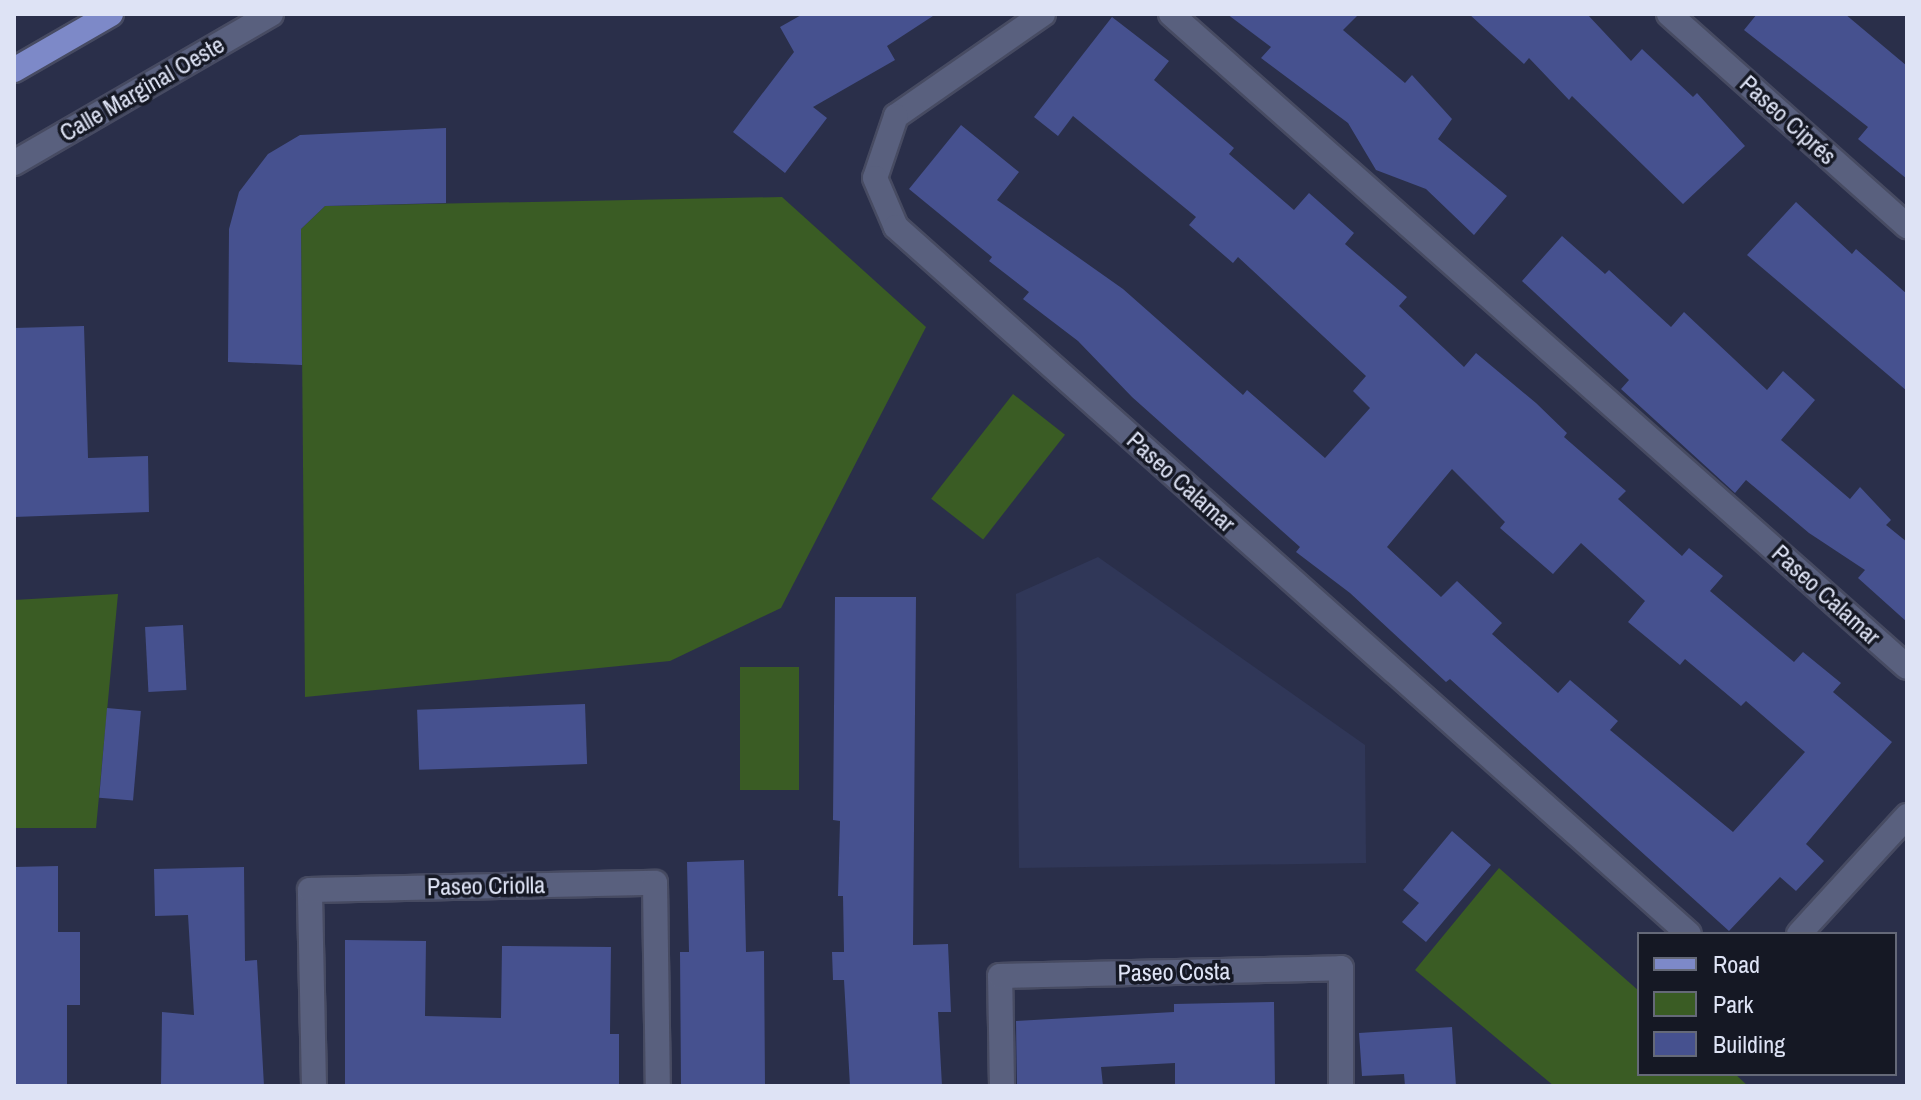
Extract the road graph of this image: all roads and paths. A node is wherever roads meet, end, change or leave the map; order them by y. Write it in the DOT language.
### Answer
graph roads {
  1 [pos="111,14"];
  2 [pos="271,14"];
  3 [pos="1043,14"];
  4 [pos="1171,14"];
  5 [pos="1669,14"];
  6 [pos="14,70"];
  7 [pos="14,163"];
  8 [pos="1907,226"];
  9 [pos="1907,667"];
  10 [pos="1907,816"];
  11 [pos="1687,932"];
  12 [pos="1801,932"];
  13 [pos="314,1086"];
  14 [pos="658,1086"];
  15 [pos="1002,1086"];
  16 [pos="1341,1086"];
  1 -- 6 [label="main road"];
  2 -- 7 [label="street, Calle Marginal Oeste"];
  3 -- 11 [label="street, Paseo Calamar"];
  4 -- 9 [label="street, Paseo Calamar"];
  5 -- 8 [label="street, Paseo Ciprés"];
  10 -- 12 [label="street"];
  13 -- 14 [label="street, Paseo Criolla"];
  15 -- 16 [label="street, Paseo Costa"];
}
